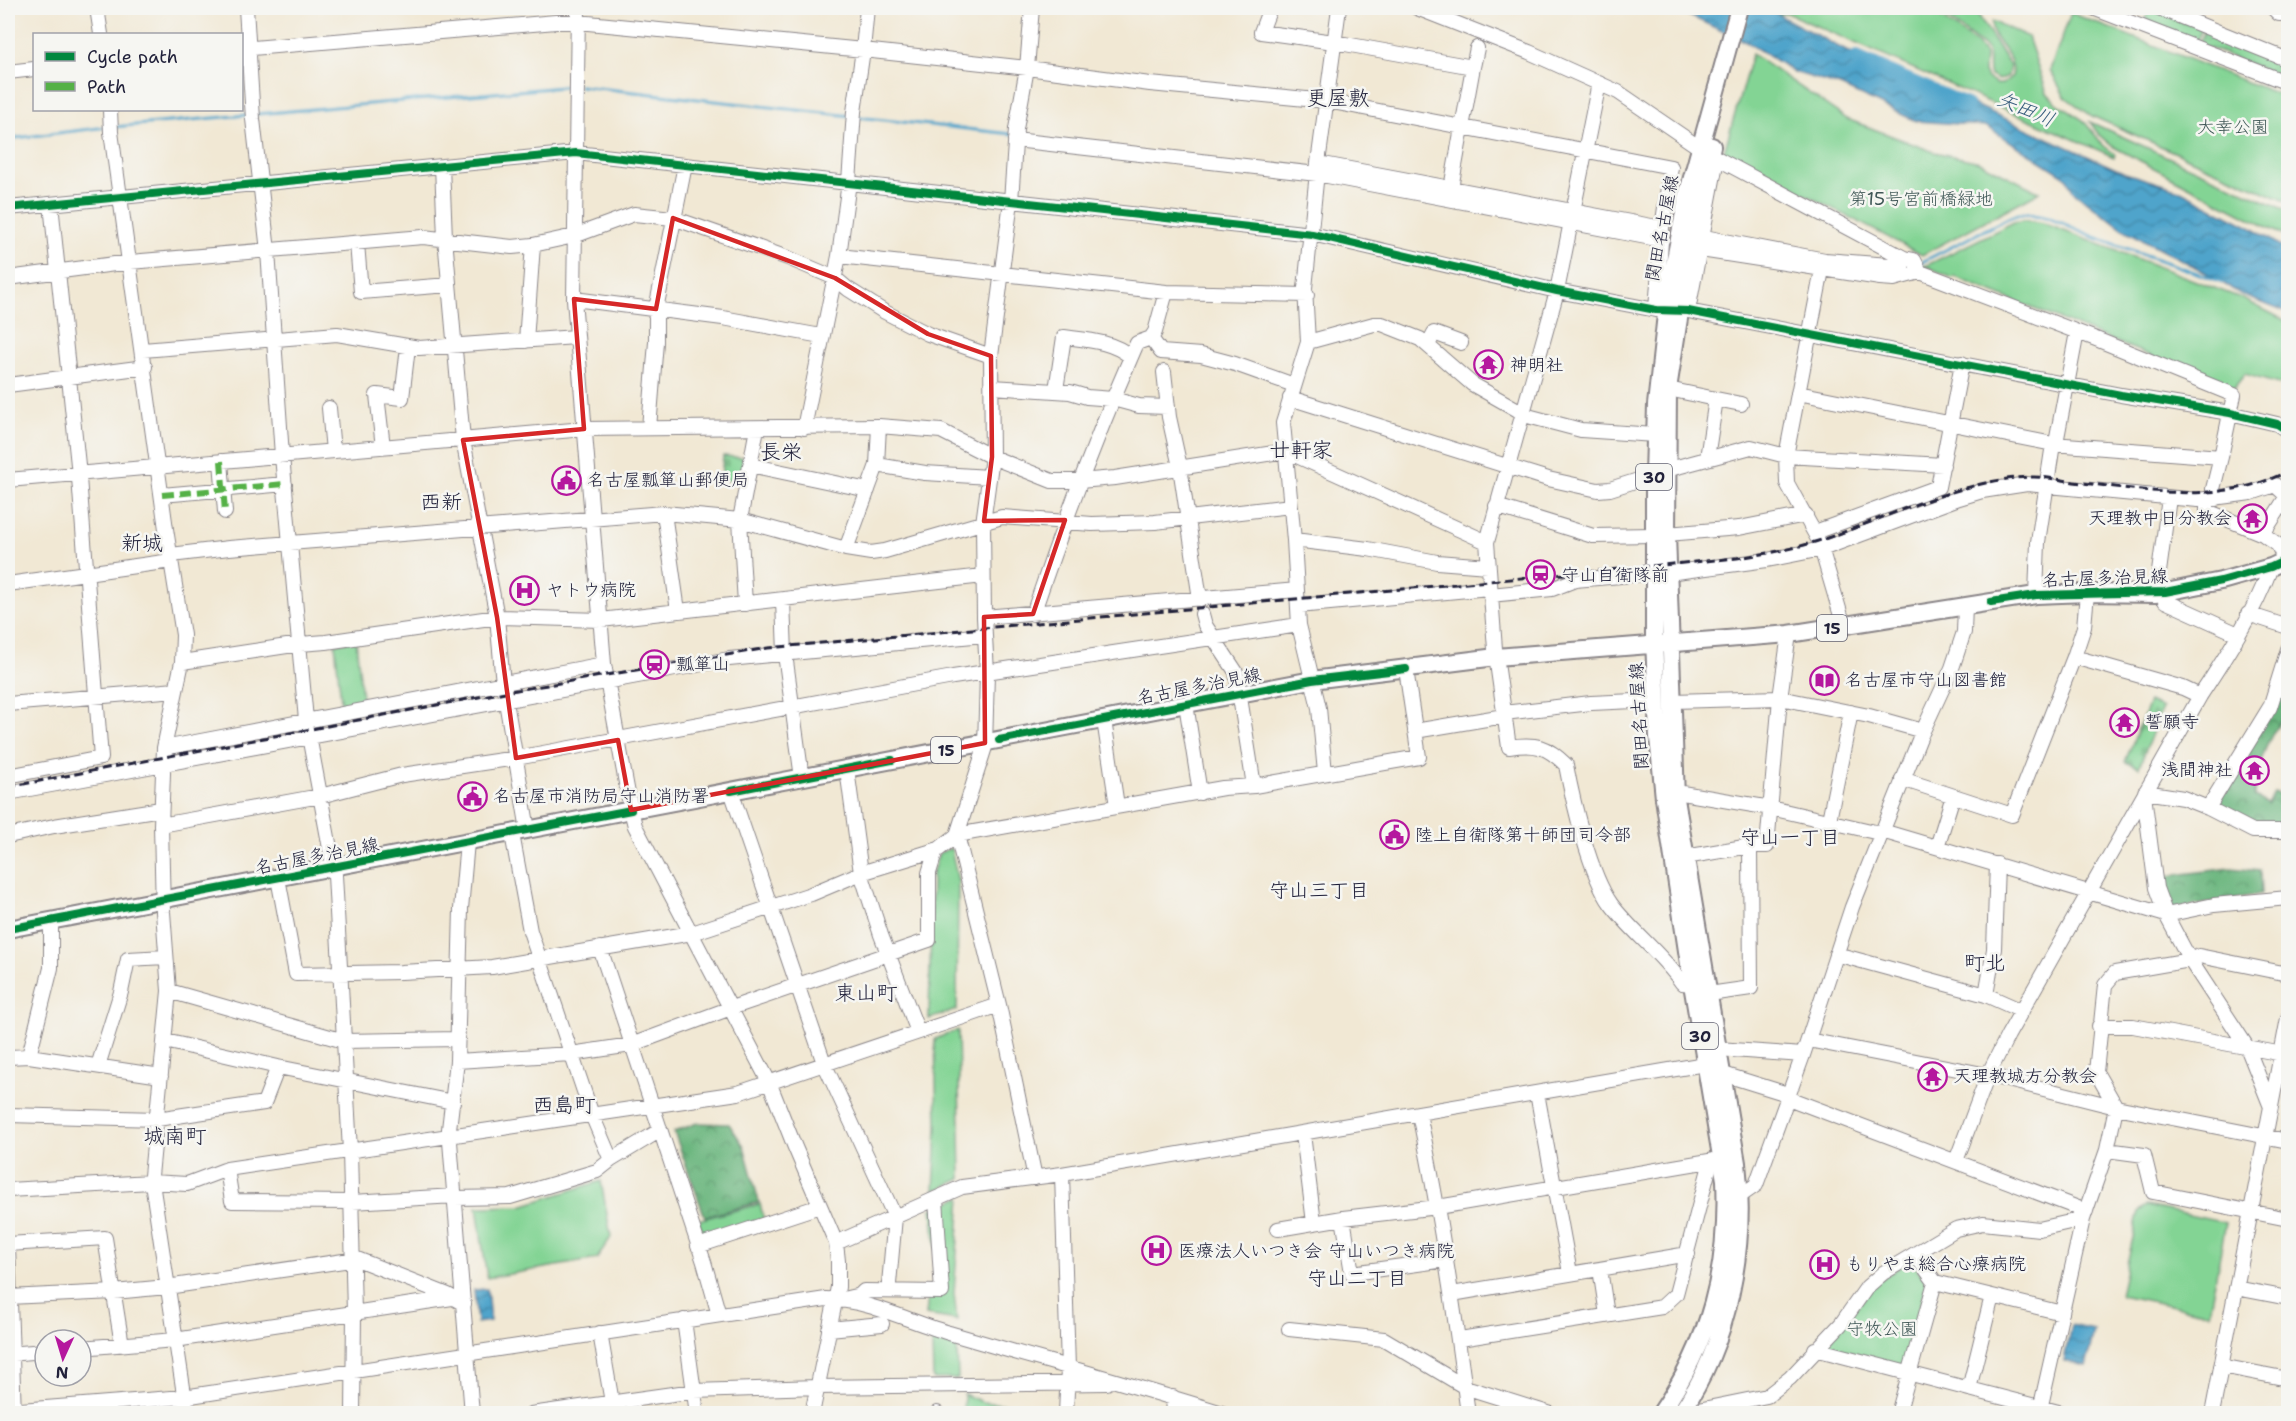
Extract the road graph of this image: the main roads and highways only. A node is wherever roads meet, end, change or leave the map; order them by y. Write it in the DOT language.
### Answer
graph roads {
  1 [pos="1739,8"];
  2 [pos="1751,8"];
  3 [pos="1708,157"];
  4 [pos="1672,310"];
  5 [pos="1660,472"];
  6 [pos="2281,563"];
  7 [pos="1663,644"];
  8 [pos="1664,701"];
  9 [pos="8,929"];
  10 [pos="1682,1410"];
  11 [pos="1660,1413"];
  1 -- 3 [label="main road, 関田名古屋線 / 30"];
  2 -- 3 [label="main road, 関田名古屋線 / 30"];
  3 -- 4 [label="main road, 関田名古屋線 / 30"];
  4 -- 5 [label="main road, 関田名古屋線 / 30"];
  4 -- 5 [label="main road, 関田名古屋線 / 30"];
  5 -- 7 [label="main road, 関田名古屋線 / 30"];
  6 -- 7 [label="main road, 名古屋多治見線 / 15"];
  7 -- 8 [label="main road, 関田名古屋線 / 30"];
  7 -- 9 [label="main road, 名古屋多治見線 / 15"];
  8 -- 10 [label="main road, 関田名古屋線 / 30"];
  8 -- 11 [label="main road, 関田名古屋線 / 30"];
}
